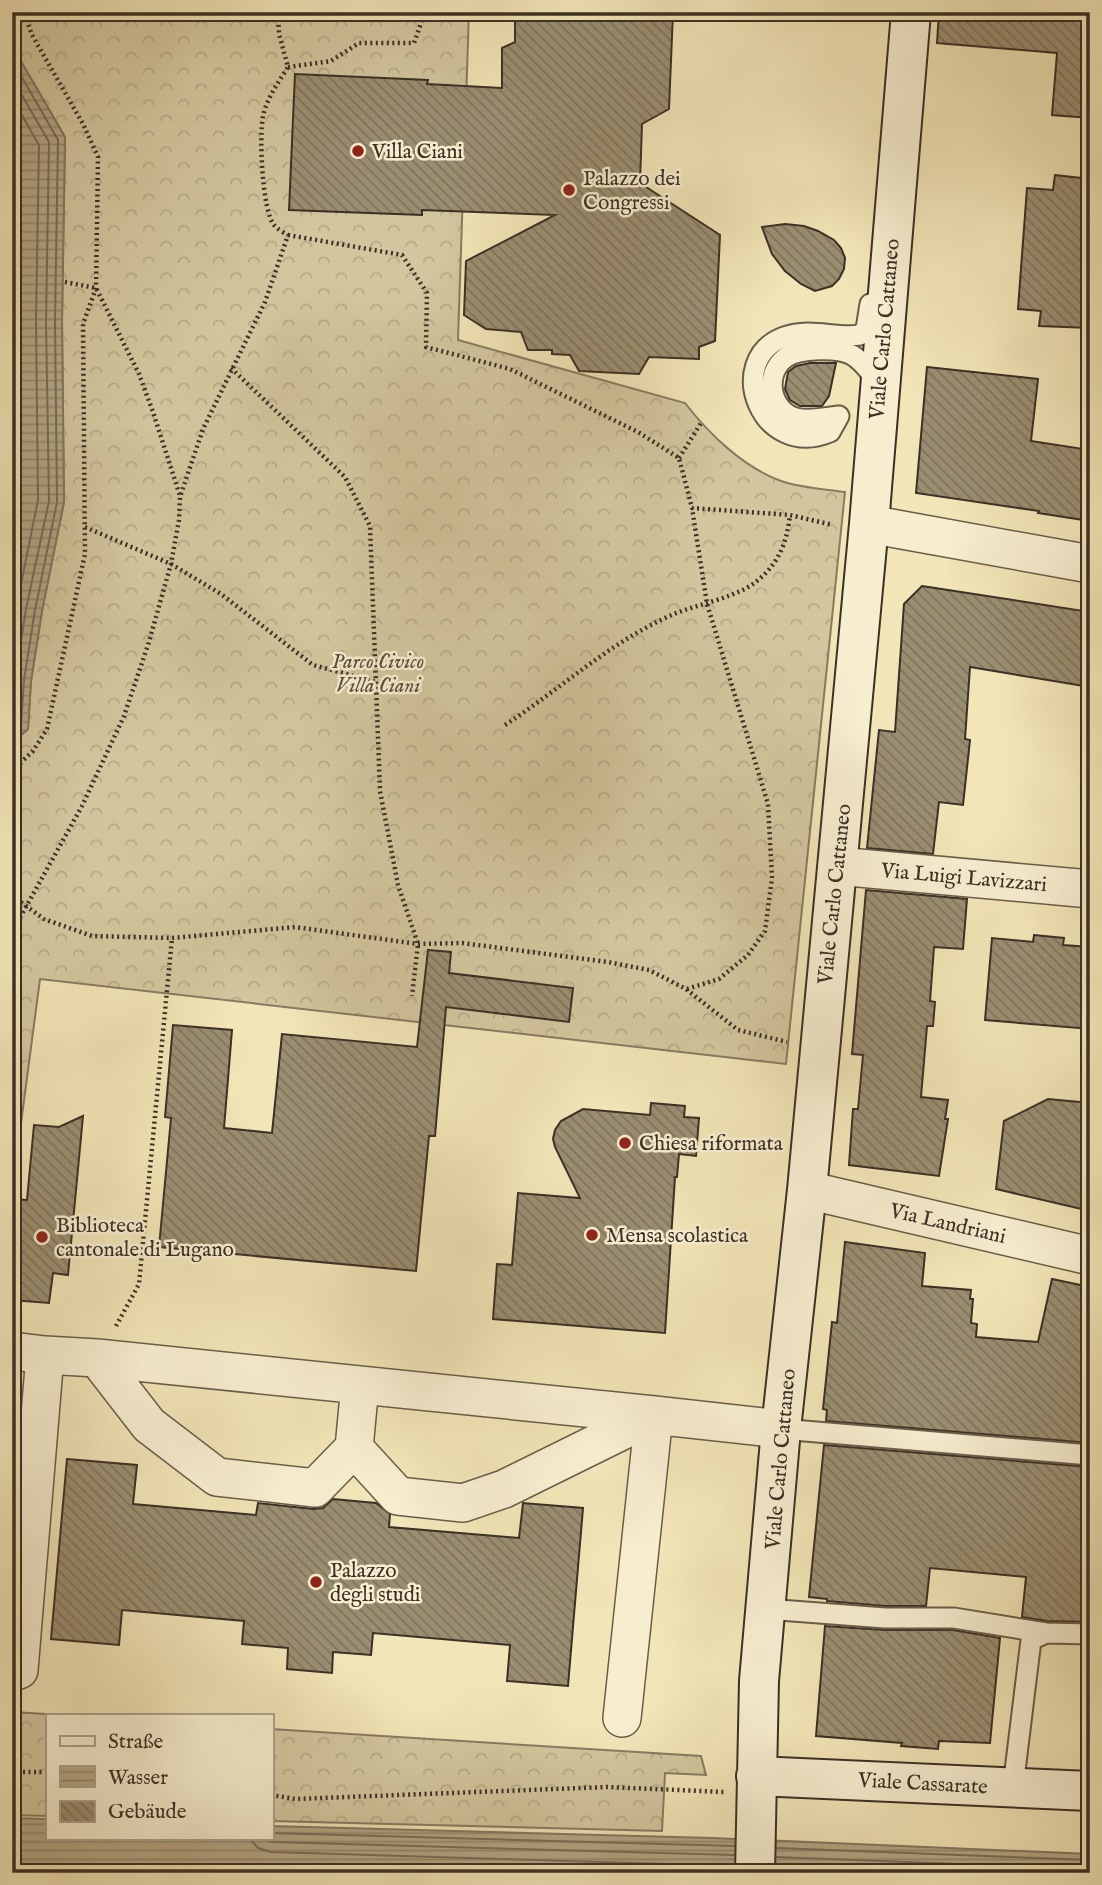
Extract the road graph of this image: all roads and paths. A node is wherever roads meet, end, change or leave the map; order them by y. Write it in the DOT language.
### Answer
graph roads {
  1 [pos="23,12"];
  2 [pos="278,12"];
  3 [pos="425,12"];
  4 [pos="911,12"];
  5 [pos="288,67"];
  6 [pos="896,190"];
  7 [pos="288,235"];
  8 [pos="65,282"];
  9 [pos="96,288"];
  10 [pos="231,368"];
  11 [pos="879,385"];
  12 [pos="701,423"];
  13 [pos="679,458"];
  14 [pos="180,497"];
  15 [pos="692,508"];
  16 [pos="790,515"];
  17 [pos="856,525"];
  18 [pos="85,527"];
  19 [pos="172,565"];
  20 [pos="1090,565"];
  21 [pos="707,604"];
  22 [pos="376,682"];
  23 [pos="505,725"];
  24 [pos="12,771"];
  25 [pos="837,866"];
  26 [pos="1090,888"];
  27 [pos="12,896"];
  28 [pos="26,906"];
  29 [pos="12,932"];
  30 [pos="172,939"];
  31 [pos="418,944"];
  32 [pos="686,989"];
  33 [pos="412,996"];
  34 [pos="817,1066"];
  35 [pos="807,1190"];
  36 [pos="1090,1256"];
  37 [pos="28,1353"];
  38 [pos="97,1358"];
  39 [pos="360,1385"];
  40 [pos="654,1415"];
  41 [pos="781,1429"];
  42 [pos="354,1448"];
  43 [pos="1090,1455"];
  44 [pos="766,1609"];
  45 [pos="1046,1633"];
  46 [pos="1090,1634"];
  47 [pos="19,1670"];
  48 [pos="622,1718"];
  49 [pos="12,1772"];
  50 [pos="46,1772"];
  51 [pos="756,1784"];
  52 [pos="1013,1787"];
  53 [pos="1090,1791"];
  54 [pos="273,1795"];
  55 [pos="755,1873"];
  1 -- 9 [label="path"];
  2 -- 5 [label="path"];
  3 -- 5 [label="path"];
  4 -- 6 [label="main road, Viale Carlo Cattaneo"];
  5 -- 7 [label="path"];
  6 -- 11 [label="main road, Viale Carlo Cattaneo"];
  6 -- 11 [label="lane"];
  7 -- 10 [label="path"];
  7 -- 13 [label="path"];
  8 -- 9 [label="path"];
  9 -- 14 [label="path"];
  9 -- 18 [label="path"];
  10 -- 14 [label="path"];
  10 -- 22 [label="path"];
  11 -- 17 [label="main road, Viale Carlo Cattaneo"];
  12 -- 13 [label="path"];
  13 -- 15 [label="path"];
  14 -- 19 [label="path"];
  15 -- 16 [label="path"];
  15 -- 21 [label="path"];
  16 -- 17 [label="path"];
  16 -- 21 [label="path"];
  17 -- 20 [label="street"];
  17 -- 25 [label="main road, Viale Carlo Cattaneo"];
  18 -- 19 [label="path"];
  18 -- 24 [label="path"];
  19 -- 22 [label="path"];
  19 -- 28 [label="path"];
  21 -- 23 [label="path"];
  21 -- 32 [label="path"];
  22 -- 31 [label="path"];
  25 -- 26 [label="street, Via Luigi Lavizzari"];
  25 -- 34 [label="main road, Viale Carlo Cattaneo"];
  27 -- 28 [label="path"];
  28 -- 29 [label="path"];
  28 -- 30 [label="path"];
  30 -- 31 [label="path"];
  30 -- 38 [label="path"];
  31 -- 32 [label="path"];
  31 -- 33 [label="path"];
  32 -- 34 [label="path"];
  34 -- 35 [label="main road, Viale Carlo Cattaneo"];
  35 -- 36 [label="street, Via Landriani"];
  35 -- 41 [label="main road, Viale Carlo Cattaneo"];
  37 -- 38 [label="street"];
  37 -- 47 [label="street"];
  38 -- 39 [label="street"];
  38 -- 42 [label="street"];
  39 -- 40 [label="street"];
  39 -- 42 [label="street"];
  40 -- 41 [label="street"];
  40 -- 42 [label="street"];
  40 -- 48 [label="street"];
  41 -- 43 [label="lane"];
  41 -- 44 [label="main road, Viale Carlo Cattaneo"];
  44 -- 45 [label="lane"];
  44 -- 51 [label="main road, Viale Carlo Cattaneo"];
  45 -- 46 [label="lane"];
  45 -- 52 [label="lane"];
  49 -- 50 [label="path"];
  51 -- 52 [label="main road, Viale Cassarate"];
  51 -- 54 [label="path"];
  51 -- 55 [label="main road, Viale Carlo Cattaneo"];
  52 -- 53 [label="main road, Viale Cassarate"];
}
